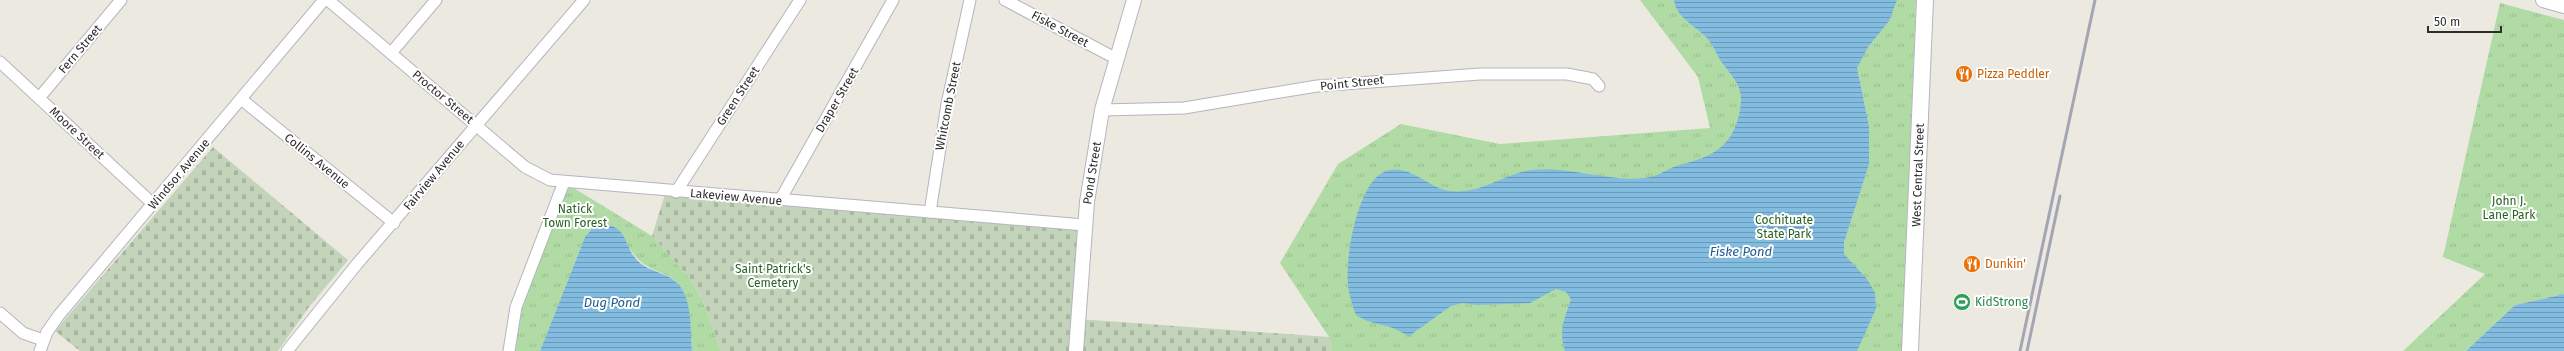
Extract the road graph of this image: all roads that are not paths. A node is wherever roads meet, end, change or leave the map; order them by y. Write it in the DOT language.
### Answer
graph roads {
  1 [pos="121,0"];
  2 [pos="324,0"];
  3 [pos="328,0"];
  4 [pos="436,0"];
  5 [pos="584,0"];
  6 [pos="800,0"];
  7 [pos="893,0"];
  8 [pos="970,0"];
  9 [pos="1005,0"];
  10 [pos="1134,0"];
  11 [pos="1925,0"];
  12 [pos="2543,0"];
  13 [pos="2564,6"];
  14 [pos="391,53"];
  15 [pos="1115,58"];
  16 [pos="0,62"];
  17 [pos="1599,86"];
  18 [pos="39,98"];
  19 [pos="241,99"];
  20 [pos="1102,110"];
  21 [pos="476,126"];
  22 [pos="564,182"];
  23 [pos="676,192"];
  24 [pos="780,200"];
  25 [pos="153,204"];
  26 [pos="930,212"];
  27 [pos="394,223"];
  28 [pos="1085,225"];
  29 [pos="0,313"];
  30 [pos="42,346"];
  31 [pos="286,351"];
  32 [pos="509,351"];
  33 [pos="1076,351"];
  34 [pos="1910,351"];
  1 -- 18 [label="street, Fern Street"];
  2 -- 19 [label="street, Windsor Avenue"];
  3 -- 14 [label="street, Proctor Street"];
  4 -- 14 [label="street"];
  5 -- 21 [label="street, Fairview Avenue"];
  6 -- 23 [label="street, Green Street"];
  7 -- 24 [label="street, Draper Street"];
  8 -- 26 [label="street, Whitcomb Street"];
  9 -- 15 [label="street, Fiske Street"];
  10 -- 15 [label="street, Pond Street"];
  11 -- 34 [label="main road, West Central Street"];
  12 -- 13 [label="street"];
  14 -- 21 [label="street, Proctor Street"];
  15 -- 20 [label="street, Pond Street"];
  16 -- 18 [label="street, Moore Street"];
  17 -- 20 [label="street, Point Street"];
  18 -- 25 [label="street, Moore Street"];
  19 -- 25 [label="street, Windsor Avenue"];
  19 -- 27 [label="street, Collins Avenue"];
  20 -- 28 [label="street, Pond Street"];
  21 -- 22 [label="street, Proctor Street"];
  21 -- 27 [label="street, Fairview Avenue"];
  22 -- 23 [label="street, Lakeview Avenue"];
  22 -- 32 [label="street"];
  23 -- 24 [label="street, Lakeview Avenue"];
  24 -- 26 [label="street, Lakeview Avenue"];
  25 -- 30 [label="street, Windsor Avenue"];
  26 -- 28 [label="street, Lakeview Avenue"];
  27 -- 31 [label="street, Fairview Avenue"];
  28 -- 33 [label="street, Pond Street"];
  29 -- 30 [label="street"];
}
